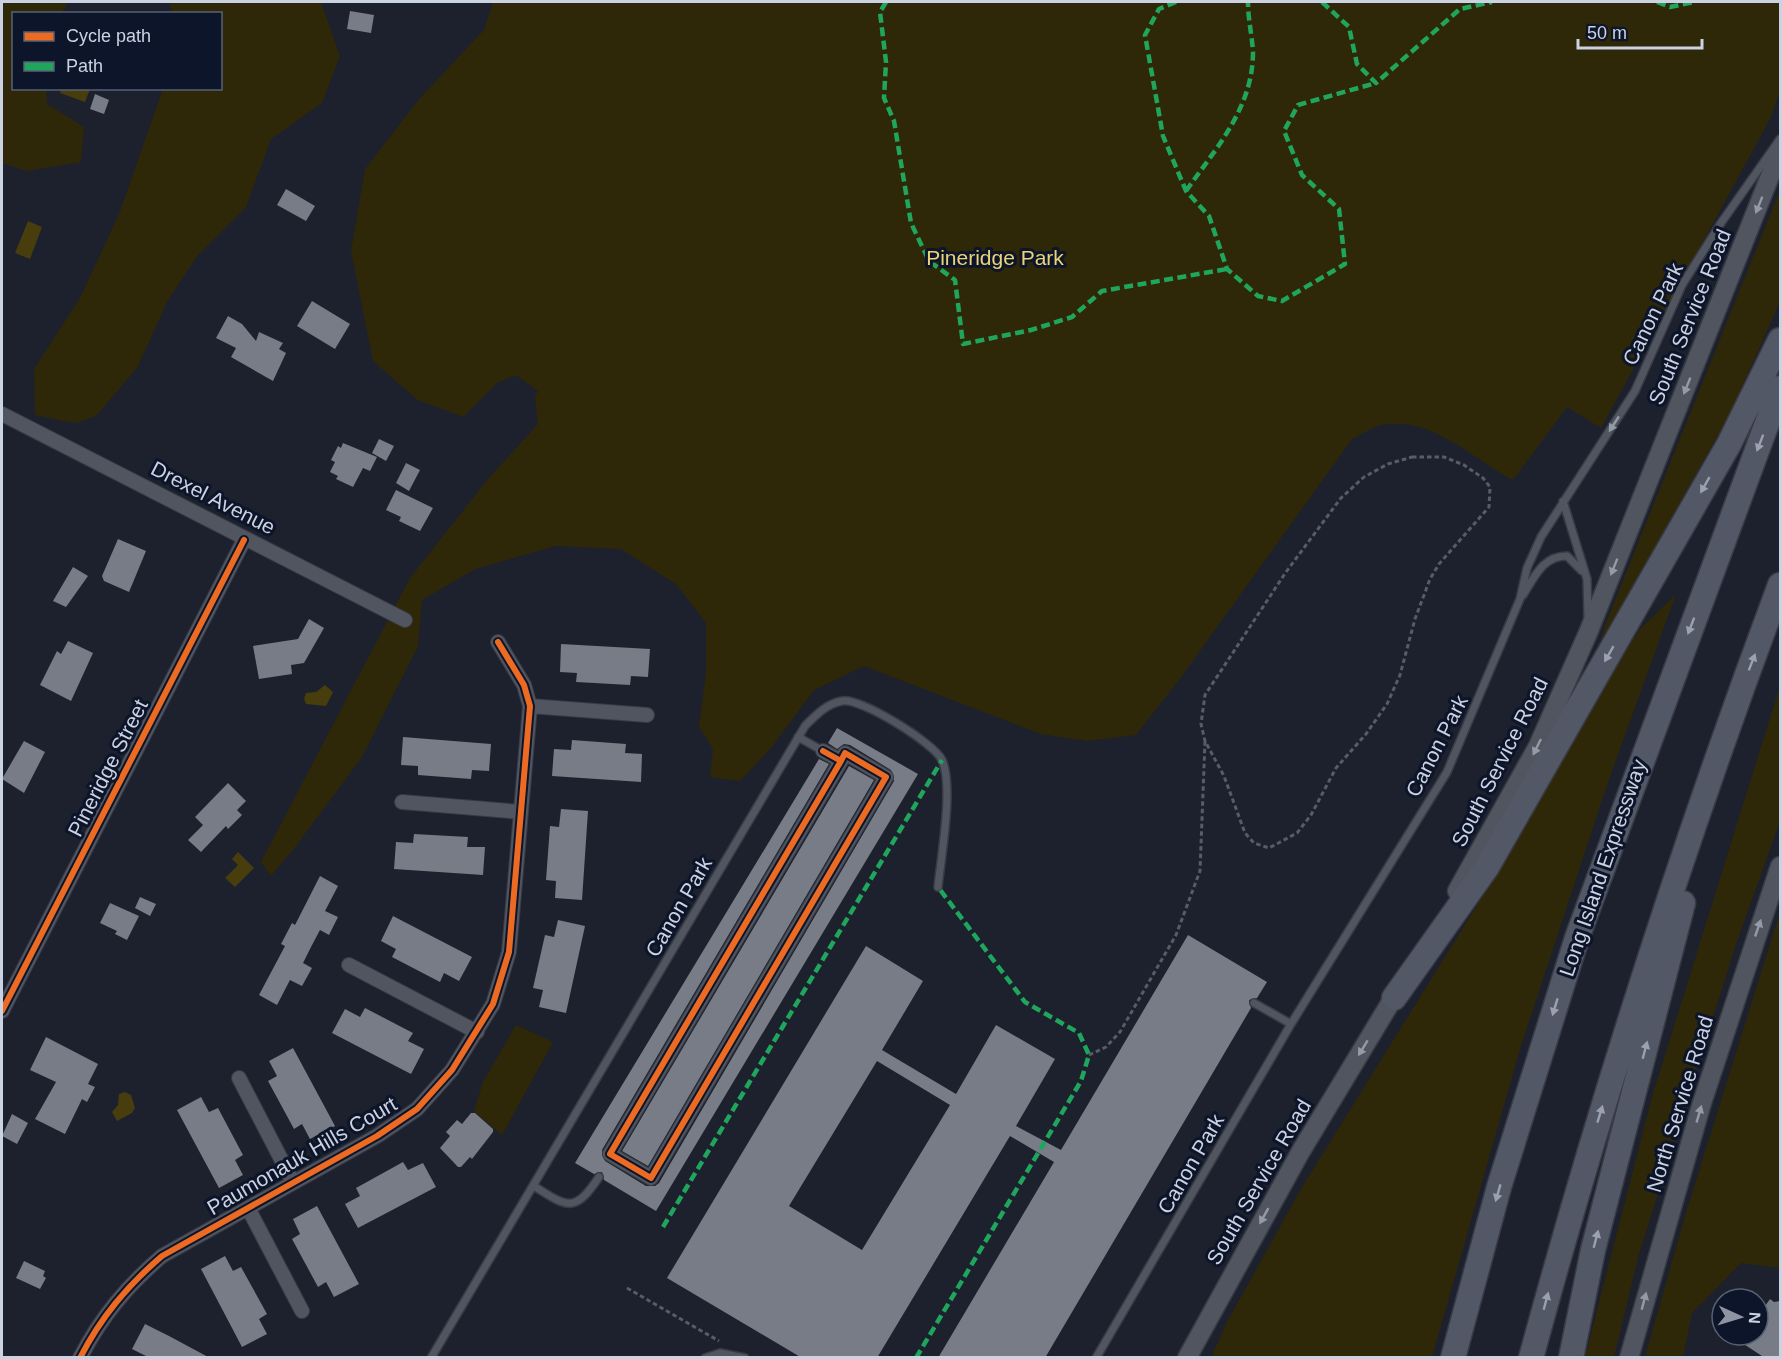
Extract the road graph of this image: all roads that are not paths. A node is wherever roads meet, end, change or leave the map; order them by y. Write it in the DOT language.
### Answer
graph roads {
  1 [pos="1780,139"];
  2 [pos="1780,151"];
  3 [pos="1780,340"];
  4 [pos="1780,388"];
  5 [pos="2,414"];
  6 [pos="1563,501"];
  7 [pos="244,540"];
  8 [pos="1587,579"];
  9 [pos="1780,585"];
  10 [pos="1520,599"];
  11 [pos="405,620"];
  12 [pos="1588,633"];
  13 [pos="498,642"];
  14 [pos="530,706"];
  15 [pos="646,715"];
  16 [pos="1731,717"];
  17 [pos="798,737"];
  18 [pos="823,751"];
  19 [pos="841,761"];
  20 [pos="402,802"];
  21 [pos="521,812"];
  22 [pos="1780,866"];
  23 [pos="938,887"];
  24 [pos="349,965"];
  25 [pos="1394,998"];
  26 [pos="1254,1003"];
  27 [pos="2,1011"];
  28 [pos="1291,1024"];
  29 [pos="477,1032"];
  30 [pos="239,1078"];
  31 [pos="599,1177"];
  32 [pos="293,1182"];
  33 [pos="534,1186"];
  34 [pos="248,1208"];
  35 [pos="302,1311"];
  36 [pos="80,1358"];
  37 [pos="431,1358"];
  38 [pos="705,1358"];
  39 [pos="745,1358"];
  40 [pos="1096,1358"];
  41 [pos="1187,1358"];
  42 [pos="1453,1358"];
  43 [pos="1531,1358"];
  44 [pos="1571,1358"];
  45 [pos="1629,1358"];
  1 -- 6 [label="lane, Canon Park, one-way"];
  2 -- 12 [label="main road, South Service Road, one-way"];
  3 -- 25 [label="highway, one-way"];
  4 -- 42 [label="highway, Long Island Expressway, one-way"];
  5 -- 7 [label="street, Drexel Avenue"];
  6 -- 8 [label="lane"];
  6 -- 10 [label="lane, Canon Park"];
  7 -- 11 [label="street, Drexel Avenue"];
  7 -- 27 [label="street, Pineridge Street"];
  8 -- 10 [label="lane"];
  8 -- 12 [label="lane"];
  16 -- 9 [label="highway, one-way"];
  10 -- 28 [label="lane, Canon Park"];
  12 -- 25 [label="main road, South Service Road, one-way"];
  13 -- 14 [label="street, Paumonauk Hills Court"];
  14 -- 15 [label="street"];
  14 -- 21 [label="street, Paumonauk Hills Court"];
  43 -- 16 [label="highway, one-way"];
  44 -- 16 [label="highway, one-way"];
  17 -- 18 [label="lane"];
  17 -- 23 [label="lane, Canon Park"];
  17 -- 33 [label="lane, Canon Park"];
  18 -- 19 [label="street"];
  19 -- 19 [label="street"];
  20 -- 21 [label="street"];
  21 -- 29 [label="street, Paumonauk Hills Court"];
  45 -- 22 [label="main road, North Service Road, one-way"];
  24 -- 29 [label="street"];
  25 -- 41 [label="main road, South Service Road, one-way"];
  26 -- 28 [label="lane"];
  28 -- 40 [label="lane, Canon Park"];
  29 -- 32 [label="street, Paumonauk Hills Court"];
  30 -- 32 [label="street"];
  31 -- 33 [label="lane"];
  32 -- 34 [label="street, Paumonauk Hills Court"];
  33 -- 37 [label="lane, Canon Park"];
  34 -- 35 [label="street"];
  34 -- 36 [label="street, Paumonauk Hills Court"];
  38 -- 39 [label="lane"];
}
